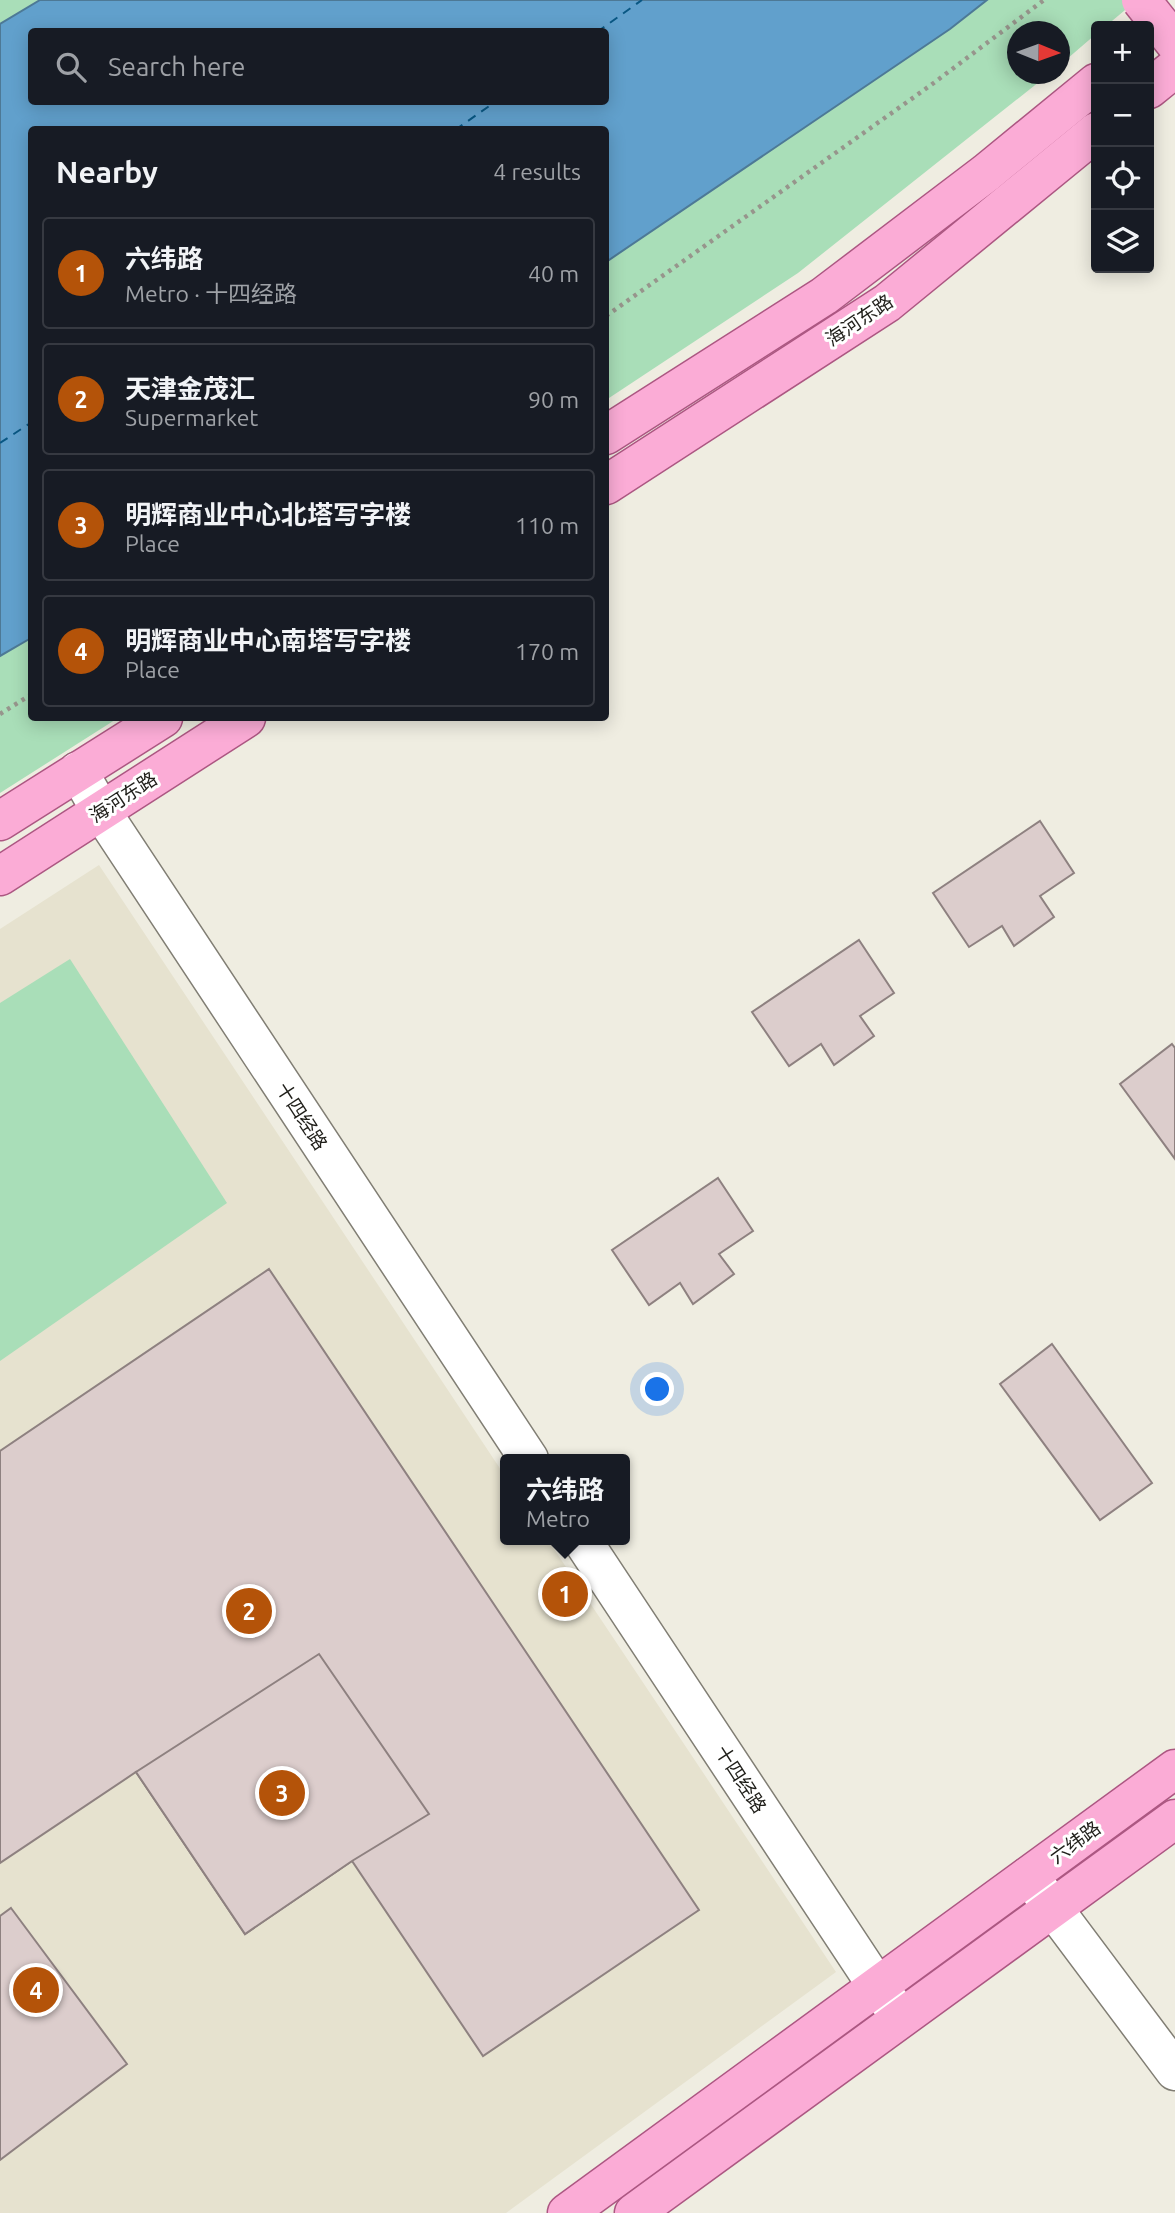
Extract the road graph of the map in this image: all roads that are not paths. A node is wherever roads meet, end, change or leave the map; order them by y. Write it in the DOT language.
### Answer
graph roads {
  1 [pos="1141,0"];
  2 [pos="1175,19"];
  3 [pos="1154,36"];
  4 [pos="1175,43"];
  5 [pos="1175,68"];
  6 [pos="1095,84"];
  7 [pos="1154,85"];
  8 [pos="1091,136"];
  9 [pos="609,433"];
  10 [pos="609,483"];
  11 [pos="158,721"];
  12 [pos="241,721"];
  13 [pos="78,771"];
  14 [pos="101,811"];
  15 [pos="0,821"];
  16 [pos="0,876"];
  17 [pos="526,1454"];
  18 [pos="585,1545"];
  19 [pos="1175,1769"];
  20 [pos="1175,1819"];
  21 [pos="1029,1876"];
  22 [pos="1052,1908"];
  23 [pos="877,1986"];
  24 [pos="901,2017"];
  25 [pos="1175,2071"];
  26 [pos="567,2213"];
  27 [pos="634,2213"];
  1 -- 4 [label="main road, bridge"];
  2 -- 3 [label="main road"];
  5 -- 7 [label="main road"];
  6 -- 9 [label="main road, 海河东路"];
  8 -- 10 [label="main road, 海河东路"];
  11 -- 13 [label="main road"];
  12 -- 14 [label="main road, 海河东路"];
  13 -- 14 [label="street, 十四经路"];
  13 -- 15 [label="main road"];
  14 -- 16 [label="main road, 海河东路"];
  14 -- 17 [label="street, 十四经路"];
  18 -- 23 [label="street, 十四经路"];
  19 -- 21 [label="main road, 六纬路"];
  20 -- 22 [label="main road, 六纬路"];
  21 -- 22 [label="street"];
  21 -- 23 [label="main road, 六纬路"];
  22 -- 24 [label="main road, 六纬路"];
  22 -- 25 [label="street"];
  23 -- 24 [label="street, 十四经路"];
  23 -- 26 [label="main road, 六纬路"];
  24 -- 27 [label="main road, 六纬路"];
}
